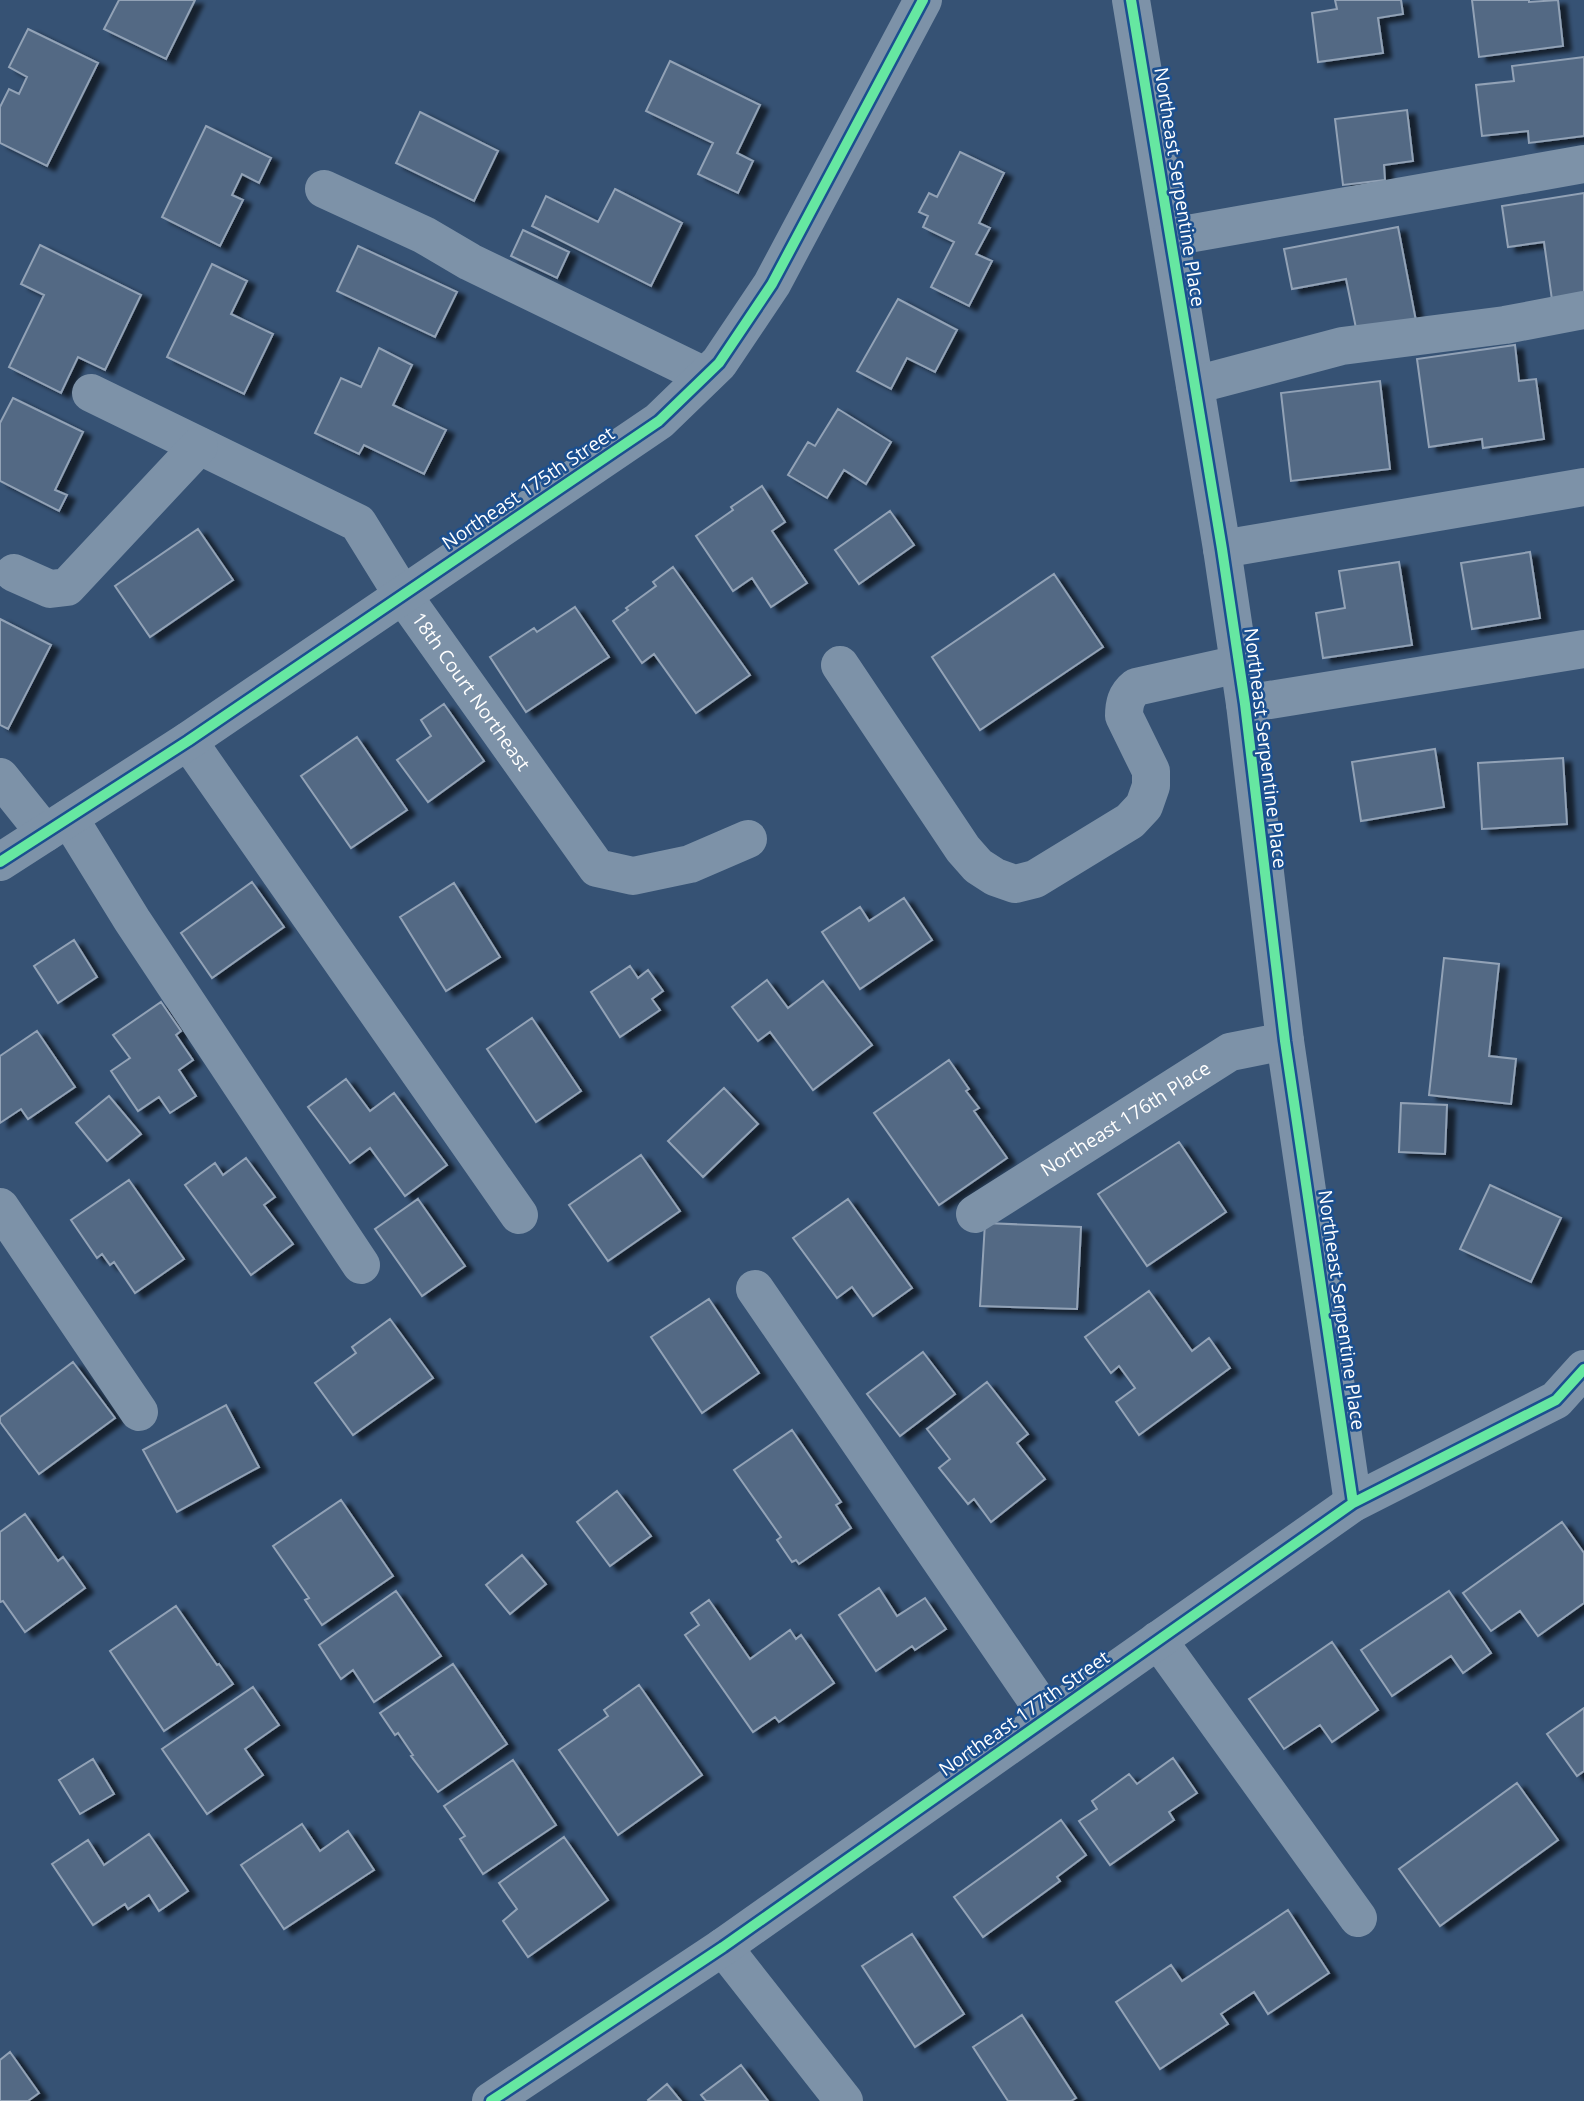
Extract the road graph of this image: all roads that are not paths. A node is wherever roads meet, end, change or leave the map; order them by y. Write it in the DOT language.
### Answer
graph roads {
  1 [pos="923,0"];
  2 [pos="1131,0"];
  3 [pos="1584,164"];
  4 [pos="324,189"];
  5 [pos="1171,237"];
  6 [pos="1584,310"];
  7 [pos="705,376"];
  8 [pos="1195,385"];
  9 [pos="91,393"];
  10 [pos="199,446"];
  11 [pos="1584,487"];
  12 [pos="1222,550"];
  13 [pos="14,573"];
  14 [pos="402,594"];
  15 [pos="1584,649"];
  16 [pos="1239,664"];
  17 [pos="840,665"];
  18 [pos="1245,704"];
  19 [pos="188,741"];
  20 [pos="0,777"];
  21 [pos="57,825"];
  22 [pos="748,839"];
  23 [pos="0,862"];
  24 [pos="1285,1041"];
  25 [pos="0,1207"];
  26 [pos="975,1214"];
  27 [pos="519,1216"];
  28 [pos="361,1265"];
  29 [pos="755,1289"];
  30 [pos="1584,1369"];
  31 [pos="139,1412"];
  32 [pos="1353,1503"];
  33 [pos="1158,1640"];
  34 [pos="1048,1717"];
  35 [pos="1358,1918"];
  36 [pos="723,1947"];
  37 [pos="491,2101"];
  38 [pos="844,2101"];
  1 -- 7 [label="street, Northeast 175th Street"];
  2 -- 5 [label="street, Northeast Serpentine Place"];
  3 -- 5 [label="street"];
  4 -- 7 [label="street"];
  5 -- 8 [label="street, Northeast Serpentine Place"];
  6 -- 8 [label="street"];
  7 -- 14 [label="street, Northeast 175th Street"];
  8 -- 12 [label="street, Northeast Serpentine Place"];
  9 -- 10 [label="street, 18th Court Northeast"];
  10 -- 13 [label="street"];
  10 -- 14 [label="street, 18th Court Northeast"];
  11 -- 12 [label="street"];
  12 -- 16 [label="street, Northeast Serpentine Place"];
  14 -- 19 [label="street, Northeast 175th Street"];
  14 -- 22 [label="street, 18th Court Northeast"];
  15 -- 18 [label="street"];
  16 -- 17 [label="street"];
  16 -- 18 [label="street, Northeast Serpentine Place"];
  18 -- 24 [label="street, Northeast Serpentine Place"];
  19 -- 21 [label="street, Northeast 175th Street"];
  19 -- 27 [label="street"];
  20 -- 21 [label="street"];
  21 -- 23 [label="street, Northeast 175th Street"];
  21 -- 28 [label="street"];
  24 -- 26 [label="street, Northeast 176th Place"];
  24 -- 32 [label="street, Northeast Serpentine Place"];
  25 -- 31 [label="street"];
  29 -- 34 [label="street"];
  30 -- 32 [label="street, Northeast 177th Street"];
  32 -- 33 [label="street, Northeast 177th Street"];
  33 -- 34 [label="street, Northeast 177th Street"];
  33 -- 35 [label="street"];
  34 -- 36 [label="street, Northeast 177th Street"];
  36 -- 37 [label="street, Northeast 177th Street"];
  36 -- 38 [label="street"];
}
